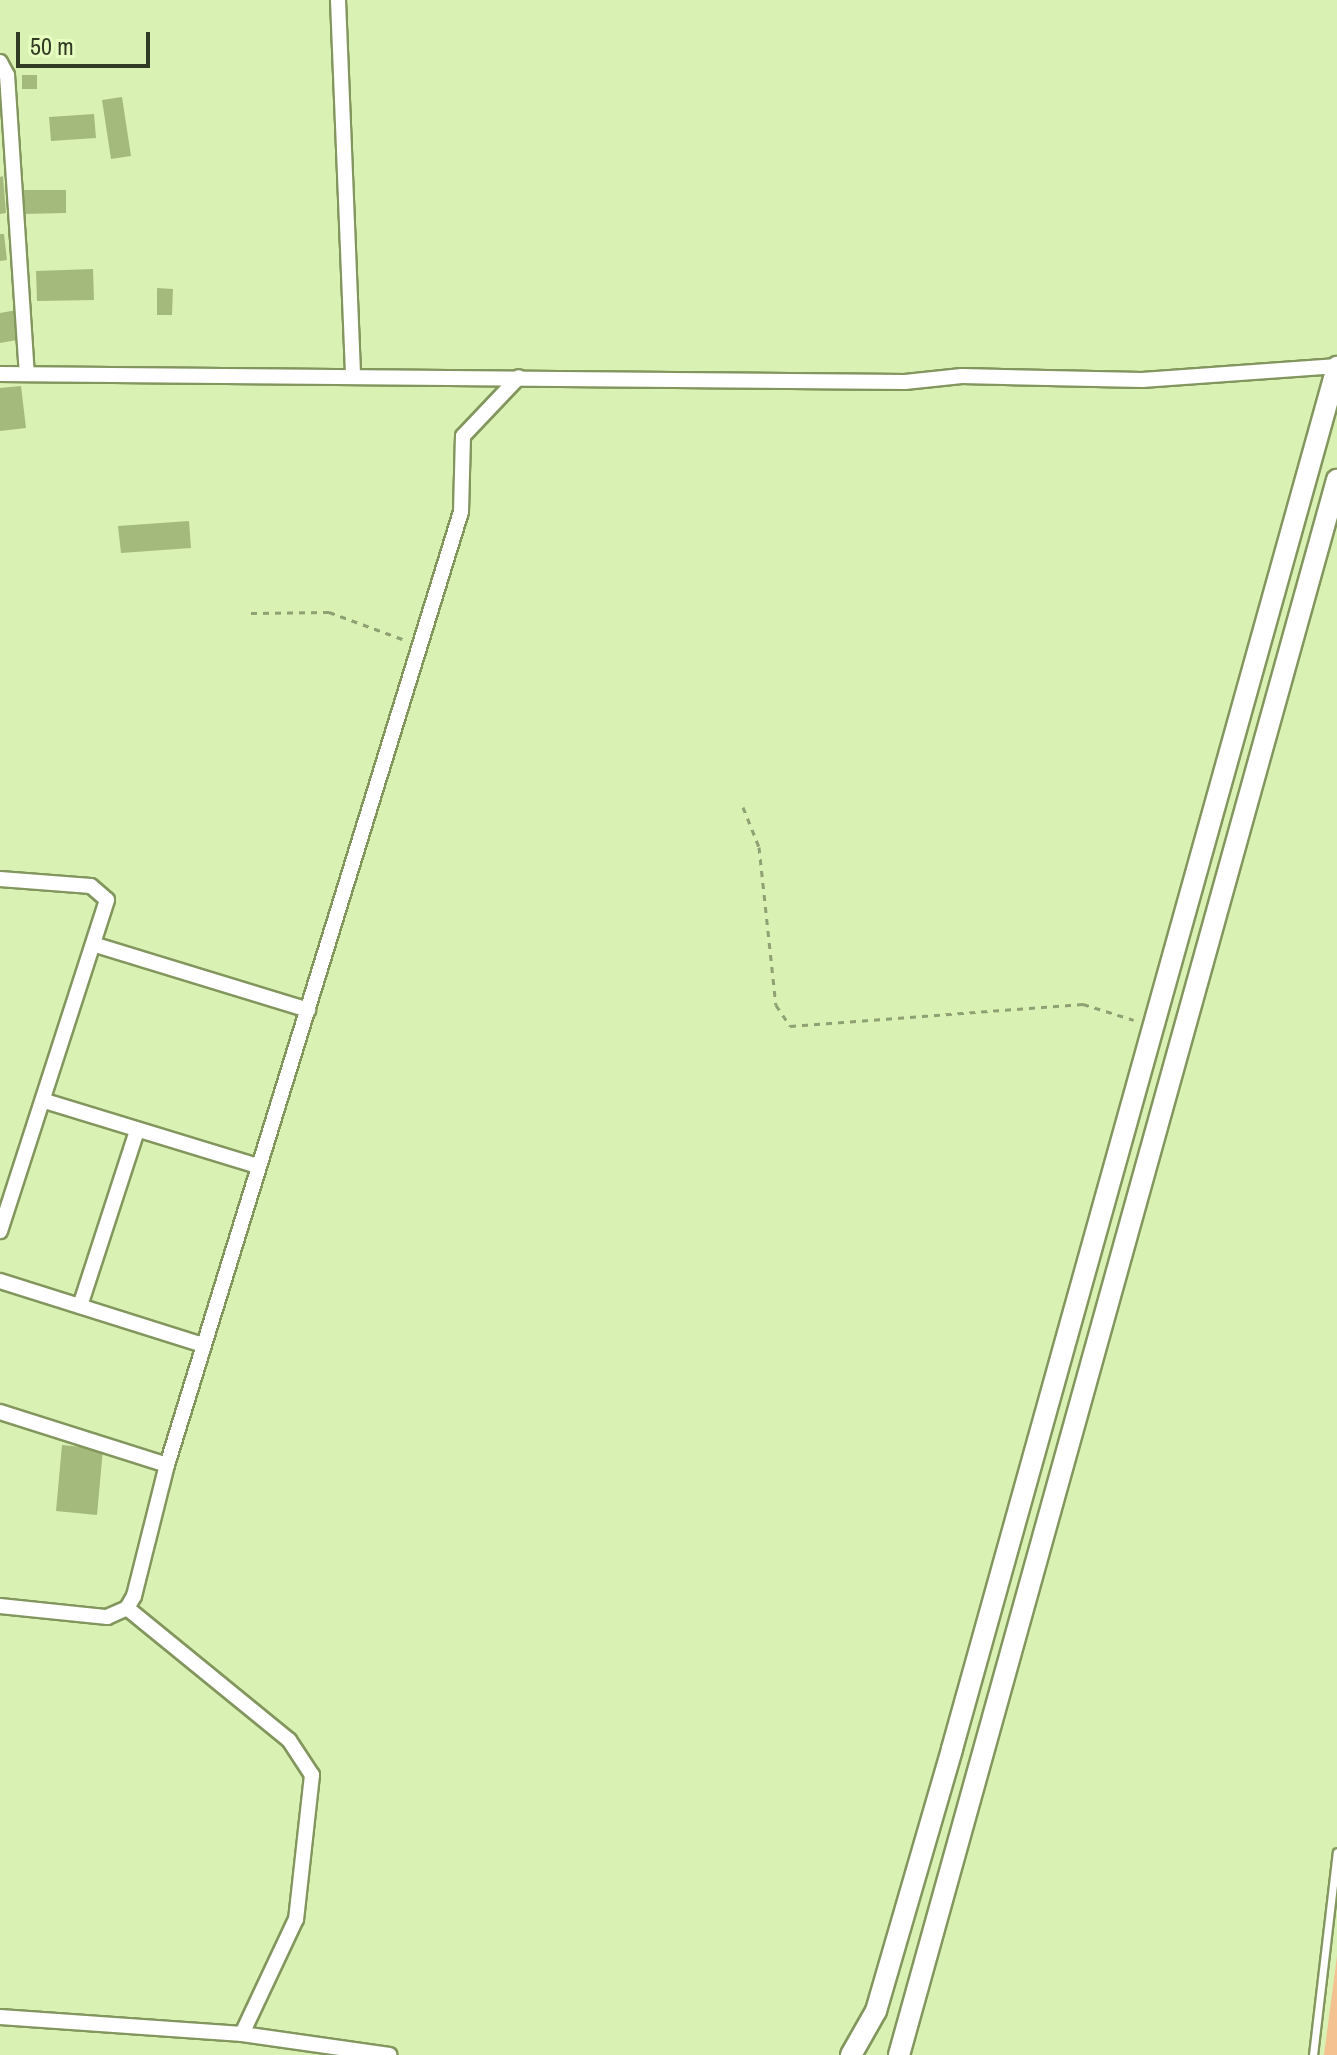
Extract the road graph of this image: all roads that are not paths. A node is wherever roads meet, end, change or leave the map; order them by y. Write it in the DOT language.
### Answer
graph roads {
  1 [pos="338,0"];
  2 [pos="0,62"];
  3 [pos="1337,366"];
  4 [pos="27,373"];
  5 [pos="0,374"];
  6 [pos="353,375"];
  7 [pos="519,377"];
  8 [pos="1337,480"];
  9 [pos="0,879"];
  10 [pos="96,945"];
  11 [pos="308,1010"];
  12 [pos="45,1101"];
  13 [pos="137,1131"];
  14 [pos="258,1166"];
  15 [pos="0,1231"];
  16 [pos="0,1281"];
  17 [pos="80,1306"];
  18 [pos="203,1345"];
  19 [pos="0,1412"];
  20 [pos="167,1465"];
  21 [pos="0,1606"];
  22 [pos="127,1608"];
  23 [pos="1337,1852"];
  24 [pos="0,2017"];
  25 [pos="242,2034"];
  26 [pos="390,2055"];
  27 [pos="851,2055"];
  28 [pos="899,2055"];
  29 [pos="1313,2055"];
  1 -- 6 [label="street"];
  2 -- 4 [label="street"];
  3 -- 7 [label="street"];
  3 -- 27 [label="street"];
  4 -- 5 [label="street"];
  4 -- 6 [label="street"];
  6 -- 7 [label="street"];
  7 -- 11 [label="street"];
  8 -- 28 [label="street"];
  9 -- 10 [label="street"];
  10 -- 11 [label="street"];
  10 -- 12 [label="street"];
  11 -- 14 [label="street"];
  12 -- 13 [label="street"];
  12 -- 15 [label="street"];
  13 -- 14 [label="street"];
  13 -- 17 [label="street"];
  14 -- 18 [label="street"];
  16 -- 17 [label="street"];
  17 -- 18 [label="street"];
  18 -- 20 [label="street"];
  19 -- 20 [label="street"];
  20 -- 22 [label="street"];
  21 -- 22 [label="street"];
  22 -- 25 [label="street"];
  23 -- 29 [label="lane"];
  24 -- 25 [label="street"];
  25 -- 26 [label="street"];
}
